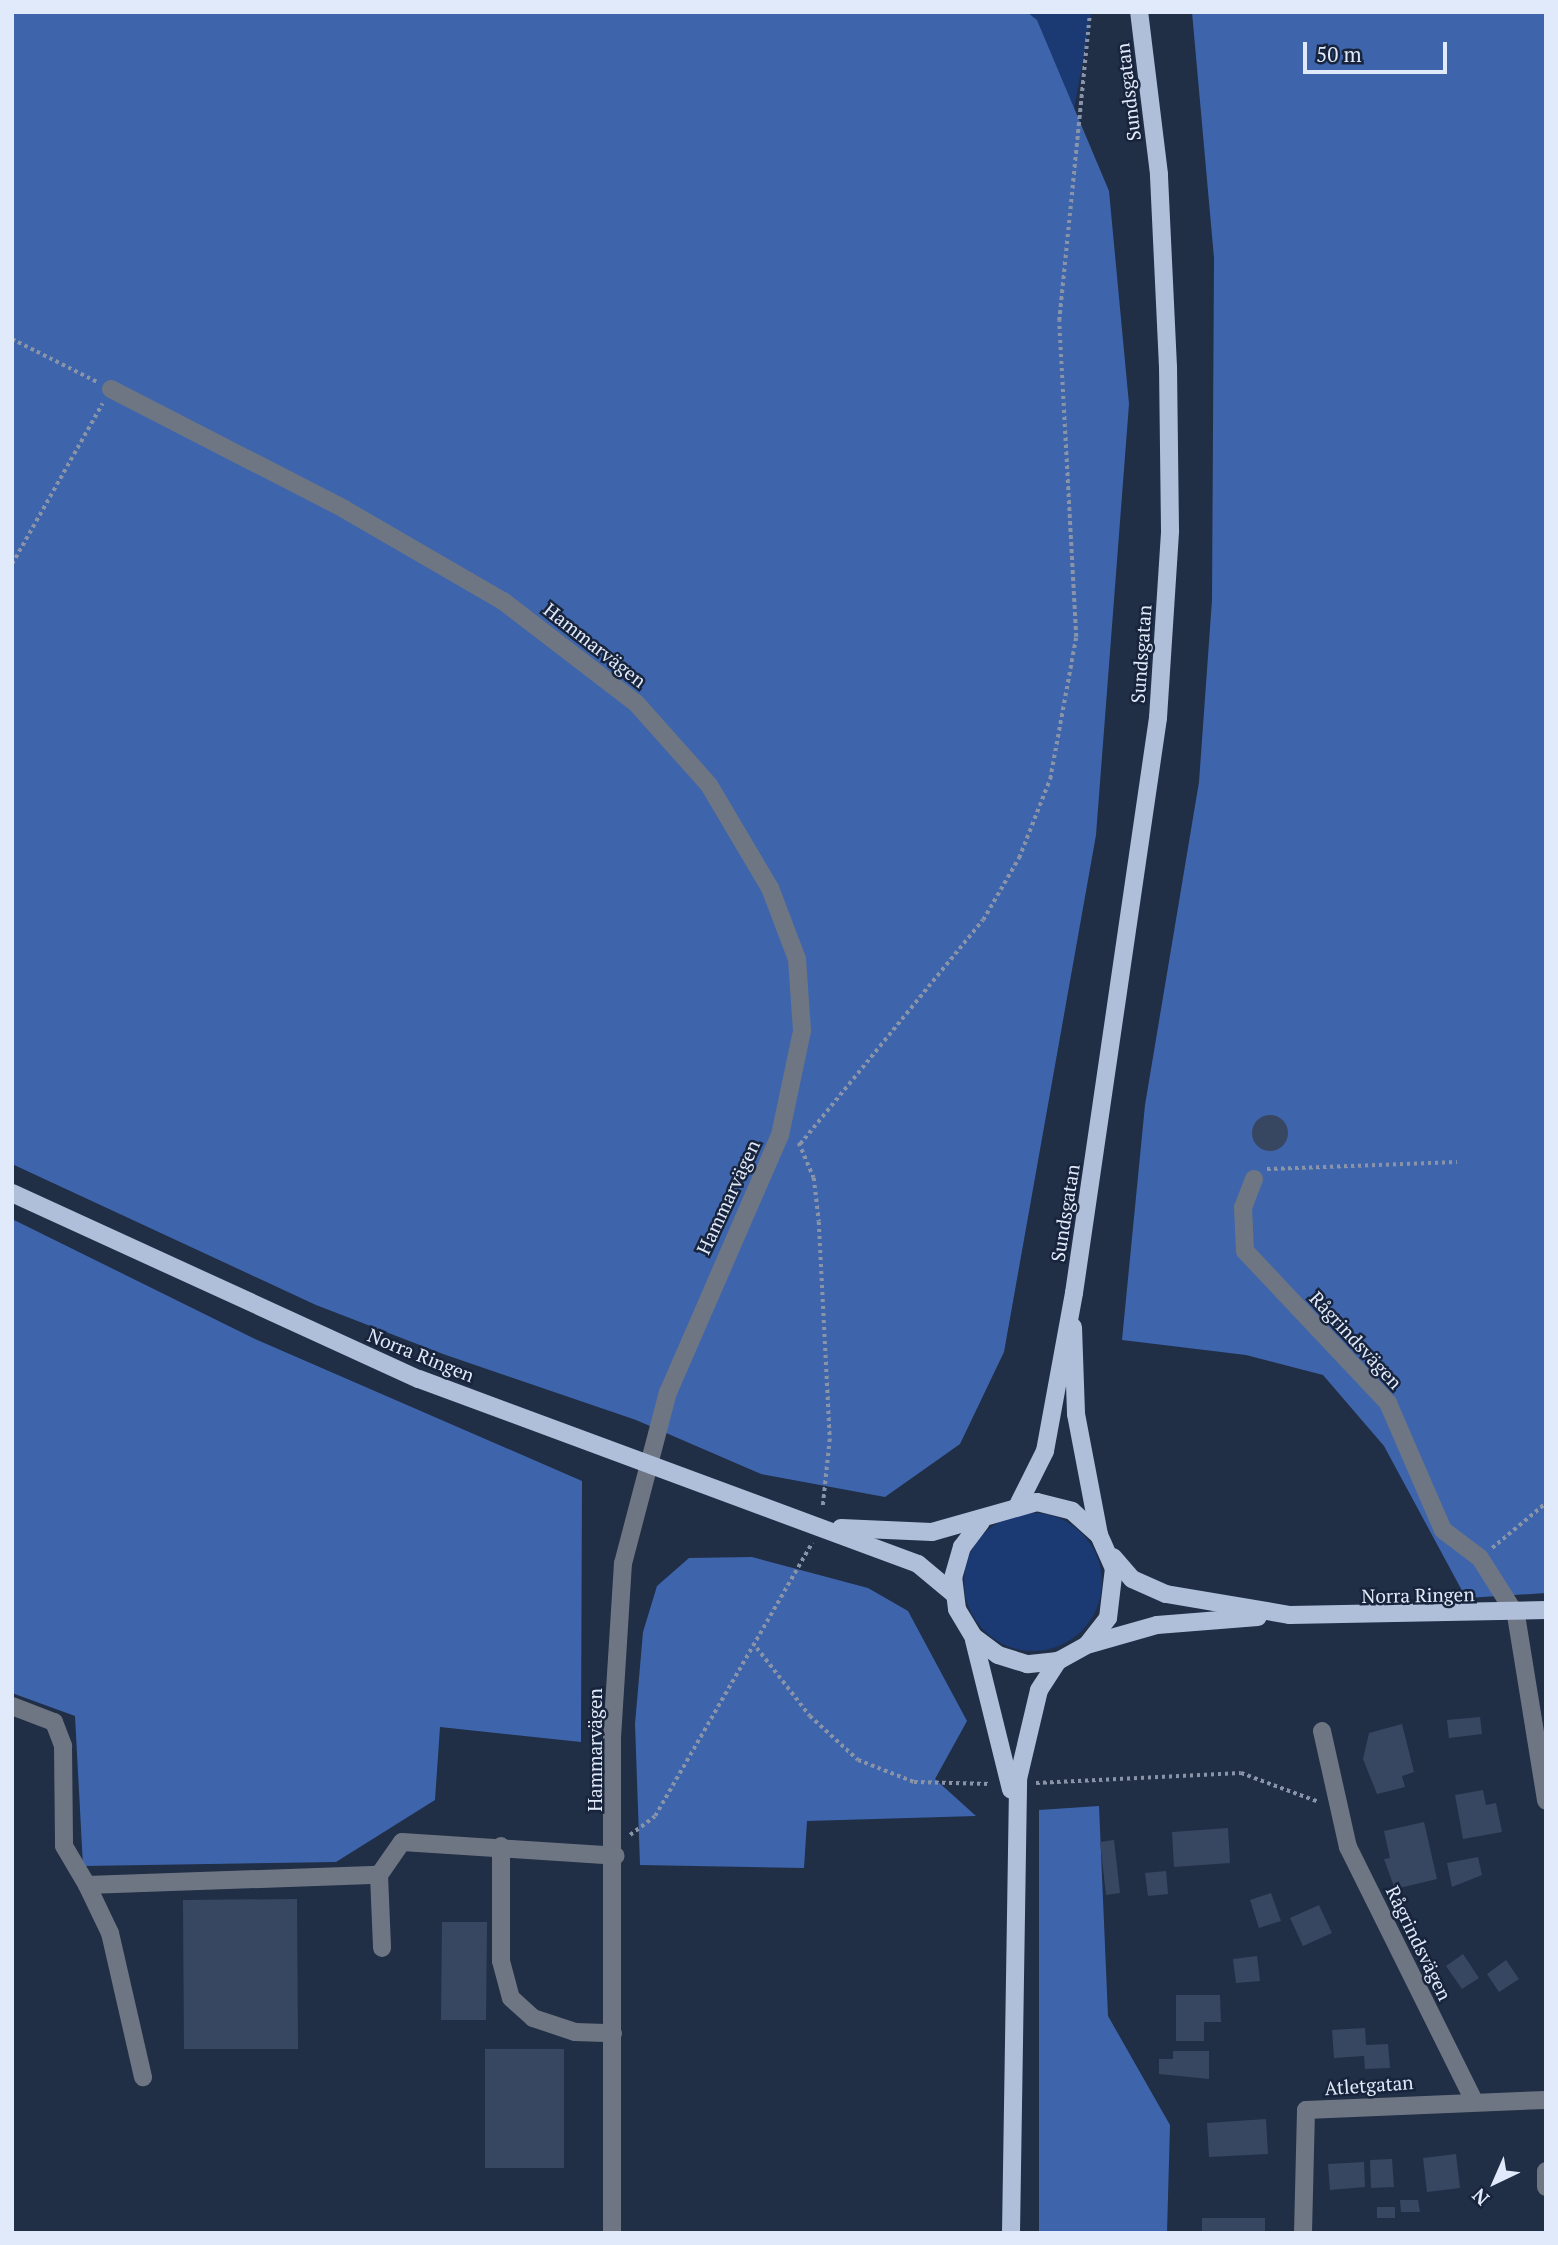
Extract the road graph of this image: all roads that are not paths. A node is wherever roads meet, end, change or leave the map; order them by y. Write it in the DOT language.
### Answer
graph roads {
  1 [pos="1139,12"];
  2 [pos="111,389"];
  3 [pos="1254,1179"];
  4 [pos="12,1193"];
  5 [pos="1074,1293"];
  6 [pos="646,1466"];
  7 [pos="1019,1503"];
  8 [pos="981,1522"];
  9 [pos="826,1527"];
  10 [pos="1099,1535"];
  11 [pos="1109,1551"];
  12 [pos="954,1594"];
  13 [pos="1546,1611"];
  14 [pos="1290,1615"];
  15 [pos="1516,1615"];
  16 [pos="973,1636"];
  17 [pos="1087,1645"];
  18 [pos="1058,1661"];
  19 [pos="12,1706"];
  20 [pos="1322,1731"];
  21 [pos="1546,1801"];
  22 [pos="1016,1824"];
  23 [pos="501,1846"];
  24 [pos="616,1849"];
  25 [pos="379,1875"];
  26 [pos="87,1885"];
  27 [pos="382,1948"];
  28 [pos="613,2033"];
  29 [pos="143,2077"];
  30 [pos="1473,2099"];
  31 [pos="1546,2100"];
  32 [pos="1546,2171"];
  33 [pos="1546,2188"];
  34 [pos="612,2233"];
  35 [pos="1011,2233"];
  36 [pos="1303,2233"];
  1 -- 5 [label="main road, Sundsgatan"];
  2 -- 6 [label="street, Hammarvägen"];
  3 -- 15 [label="street, Rågrindsvägen"];
  4 -- 6 [label="main road, Norra Ringen"];
  5 -- 7 [label="main road, Sundsgatan"];
  5 -- 10 [label="main road, Sundsgatan"];
  6 -- 9 [label="main road, Norra Ringen"];
  6 -- 24 [label="street, Hammarvägen"];
  7 -- 8 [label="main road"];
  7 -- 10 [label="main road"];
  8 -- 9 [label="main road, Norra Ringen"];
  8 -- 12 [label="main road"];
  9 -- 12 [label="main road, Norra Ringen"];
  10 -- 11 [label="main road"];
  11 -- 14 [label="main road, Norra Ringen"];
  11 -- 17 [label="main road"];
  12 -- 16 [label="main road"];
  13 -- 15 [label="main road, Norra Ringen"];
  14 -- 15 [label="main road, Norra Ringen"];
  14 -- 17 [label="main road, Norra Ringen"];
  15 -- 21 [label="street, Rågrindsvägen"];
  16 -- 18 [label="main road"];
  16 -- 22 [label="main road"];
  17 -- 18 [label="main road"];
  18 -- 22 [label="main road"];
  19 -- 26 [label="street"];
  20 -- 30 [label="street, Rågrindsvägen"];
  22 -- 35 [label="main road"];
  23 -- 24 [label="street"];
  23 -- 25 [label="street"];
  23 -- 28 [label="street"];
  24 -- 28 [label="street, Hammarvägen"];
  25 -- 26 [label="street"];
  25 -- 27 [label="street"];
  26 -- 29 [label="street"];
  28 -- 34 [label="street, Hammarvägen"];
  30 -- 31 [label="street"];
  30 -- 36 [label="street, Atletgatan"];
  32 -- 33 [label="street"];
}
